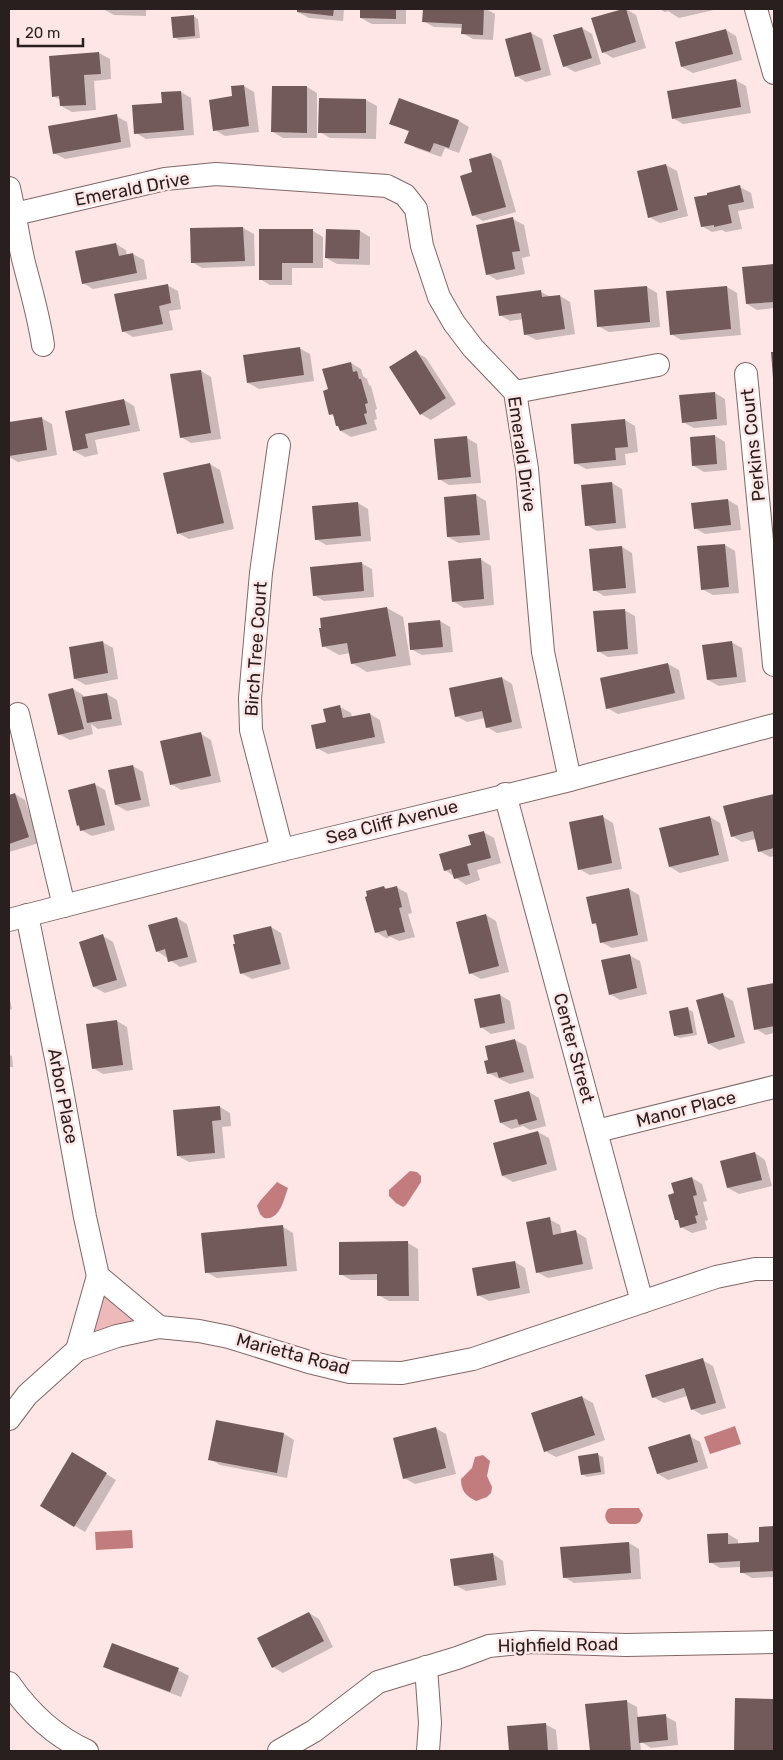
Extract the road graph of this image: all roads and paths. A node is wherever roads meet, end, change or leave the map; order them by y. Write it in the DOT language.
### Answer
graph roads {
  1 [pos="756,9"];
  2 [pos="774,73"];
  3 [pos="9,188"];
  4 [pos="16,214"];
  5 [pos="43,345"];
  6 [pos="658,365"];
  7 [pos="746,374"];
  8 [pos="515,392"];
  9 [pos="279,446"];
  10 [pos="774,665"];
  11 [pos="18,714"];
  12 [pos="774,725"];
  13 [pos="570,780"];
  14 [pos="505,794"];
  15 [pos="282,850"];
  16 [pos="64,906"];
  17 [pos="18,917"];
  18 [pos="774,1088"];
  19 [pos="597,1131"];
  20 [pos="774,1269"];
  21 [pos="98,1276"];
  22 [pos="642,1302"];
  23 [pos="159,1327"];
  24 [pos="77,1350"];
  25 [pos="9,1420"];
  26 [pos="774,1642"];
  27 [pos="426,1666"];
  28 [pos="9,1683"];
  29 [pos="86,1751"];
  30 [pos="279,1751"];
  31 [pos="428,1751"];
  1 -- 2 [label="street"];
  3 -- 4 [label="street"];
  4 -- 5 [label="street"];
  4 -- 8 [label="street, Emerald Drive"];
  6 -- 8 [label="street"];
  7 -- 10 [label="street, Perkins Court"];
  8 -- 13 [label="street, Emerald Drive"];
  9 -- 15 [label="street, Birch Tree Court"];
  11 -- 16 [label="street"];
  12 -- 13 [label="street, Sea Cliff Avenue"];
  13 -- 14 [label="street, Sea Cliff Avenue"];
  14 -- 15 [label="street, Sea Cliff Avenue"];
  14 -- 19 [label="street, Center Street"];
  15 -- 16 [label="street, Sea Cliff Avenue"];
  16 -- 17 [label="street, Sea Cliff Avenue"];
  17 -- 21 [label="street, Arbor Place"];
  18 -- 19 [label="street, Manor Place"];
  19 -- 22 [label="street, Center Street"];
  20 -- 22 [label="street, Marietta Road"];
  21 -- 23 [label="street"];
  21 -- 24 [label="street, Arbor Place"];
  22 -- 23 [label="street, Marietta Road"];
  23 -- 24 [label="street, Marietta Road"];
  24 -- 25 [label="street, Marietta Road"];
  26 -- 27 [label="street, Highfield Road"];
  27 -- 30 [label="street, Highfield Road"];
  27 -- 31 [label="street"];
  28 -- 29 [label="street"];
}
